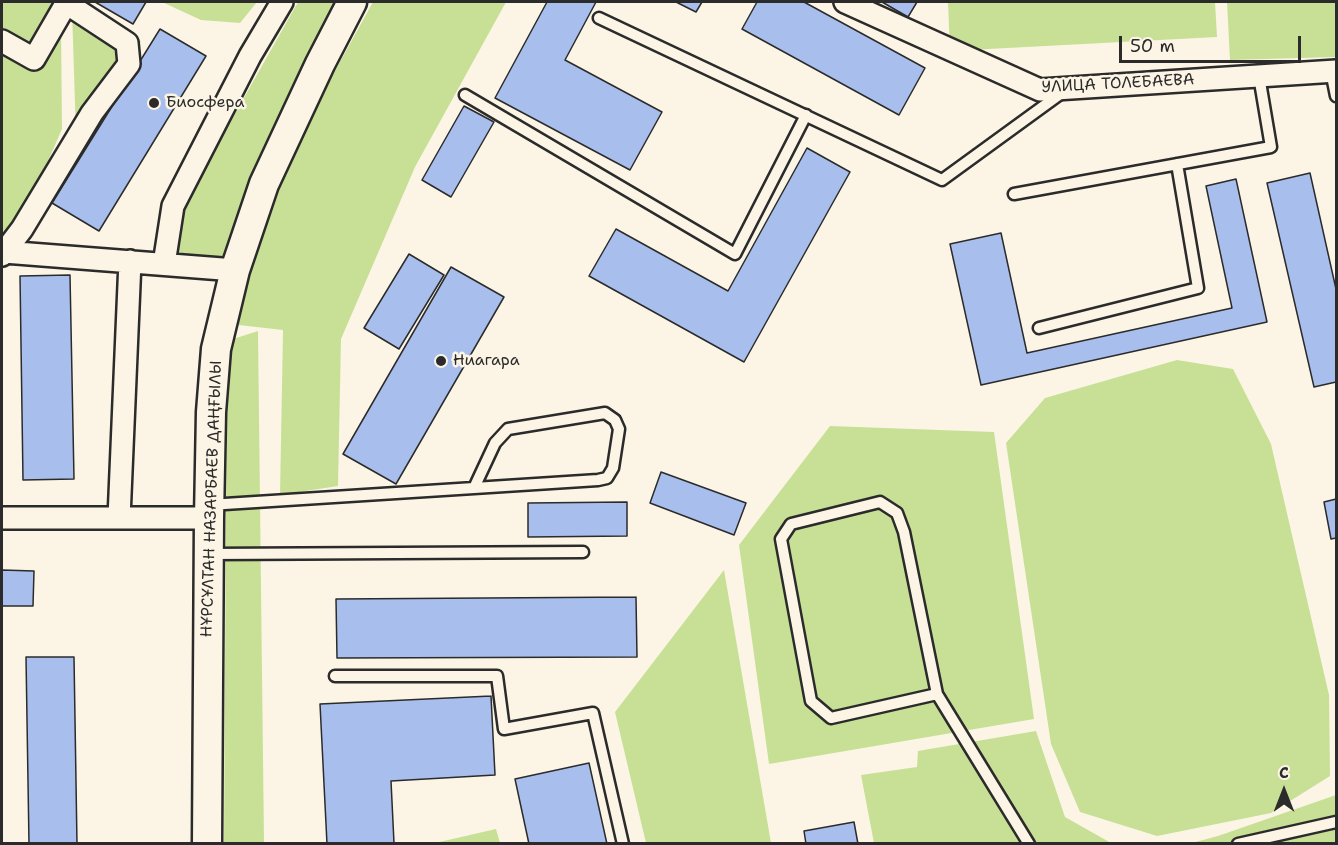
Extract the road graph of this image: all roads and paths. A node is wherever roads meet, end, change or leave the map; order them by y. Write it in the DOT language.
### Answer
graph roads {
  1 [pos="66,2"];
  2 [pos="282,2"];
  3 [pos="352,2"];
  4 [pos="845,2"];
  5 [pos="599,18"];
  6 [pos="2,41"];
  7 [pos="1334,71"];
  8 [pos="1259,76"];
  9 [pos="1068,89"];
  10 [pos="465,95"];
  11 [pos="1336,96"];
  12 [pos="806,115"];
  13 [pos="1177,164"];
  14 [pos="1014,194"];
  15 [pos="3,253"];
  16 [pos="130,261"];
  17 [pos="164,264"];
  18 [pos="235,270"];
  19 [pos="1039,328"];
  20 [pos="474,488"];
  21 [pos="209,512"];
  22 [pos="2,518"];
  23 [pos="119,518"];
  24 [pos="582,552"];
  25 [pos="208,554"];
  26 [pos="334,676"];
  27 [pos="937,694"];
  28 [pos="1336,822"];
  29 [pos="207,843"];
  30 [pos="623,843"];
  31 [pos="1029,843"];
  32 [pos="1238,843"];
  1 -- 6 [label="street"];
  1 -- 15 [label="street"];
  2 -- 17 [label="street"];
  3 -- 18 [label="main road, НҰРСҰЛТАН НАЗАРБАЕВ ДАҢҒЫЛЫ"];
  4 -- 9 [label="street, УЛИЦА ТОЛЕБАЕВА"];
  5 -- 12 [label="lane"];
  7 -- 8 [label="street, УЛИЦА ТОЛЕБАЕВА"];
  7 -- 11 [label="lane"];
  8 -- 9 [label="street, УЛИЦА ТОЛЕБАЕВА"];
  8 -- 13 [label="lane"];
  9 -- 12 [label="lane"];
  10 -- 12 [label="lane"];
  13 -- 14 [label="lane"];
  13 -- 19 [label="lane"];
  15 -- 16 [label="street"];
  16 -- 17 [label="street"];
  16 -- 23 [label="street"];
  17 -- 18 [label="street"];
  18 -- 21 [label="main road, НҰРСҰЛТАН НАЗАРБАЕВ ДАҢҒЫЛЫ"];
  20 -- 20 [label="lane"];
  20 -- 21 [label="lane"];
  21 -- 23 [label="street"];
  21 -- 25 [label="main road, НҰРСҰЛТАН НАЗАРБАЕВ ДАҢҒЫЛЫ"];
  22 -- 23 [label="street"];
  24 -- 25 [label="lane"];
  25 -- 29 [label="main road, НҰРСҰЛТАН НАЗАРБАЕВ ДАҢҒЫЛЫ"];
  26 -- 30 [label="lane"];
  27 -- 27 [label="lane"];
  27 -- 31 [label="lane"];
  28 -- 32 [label="lane"];
}
